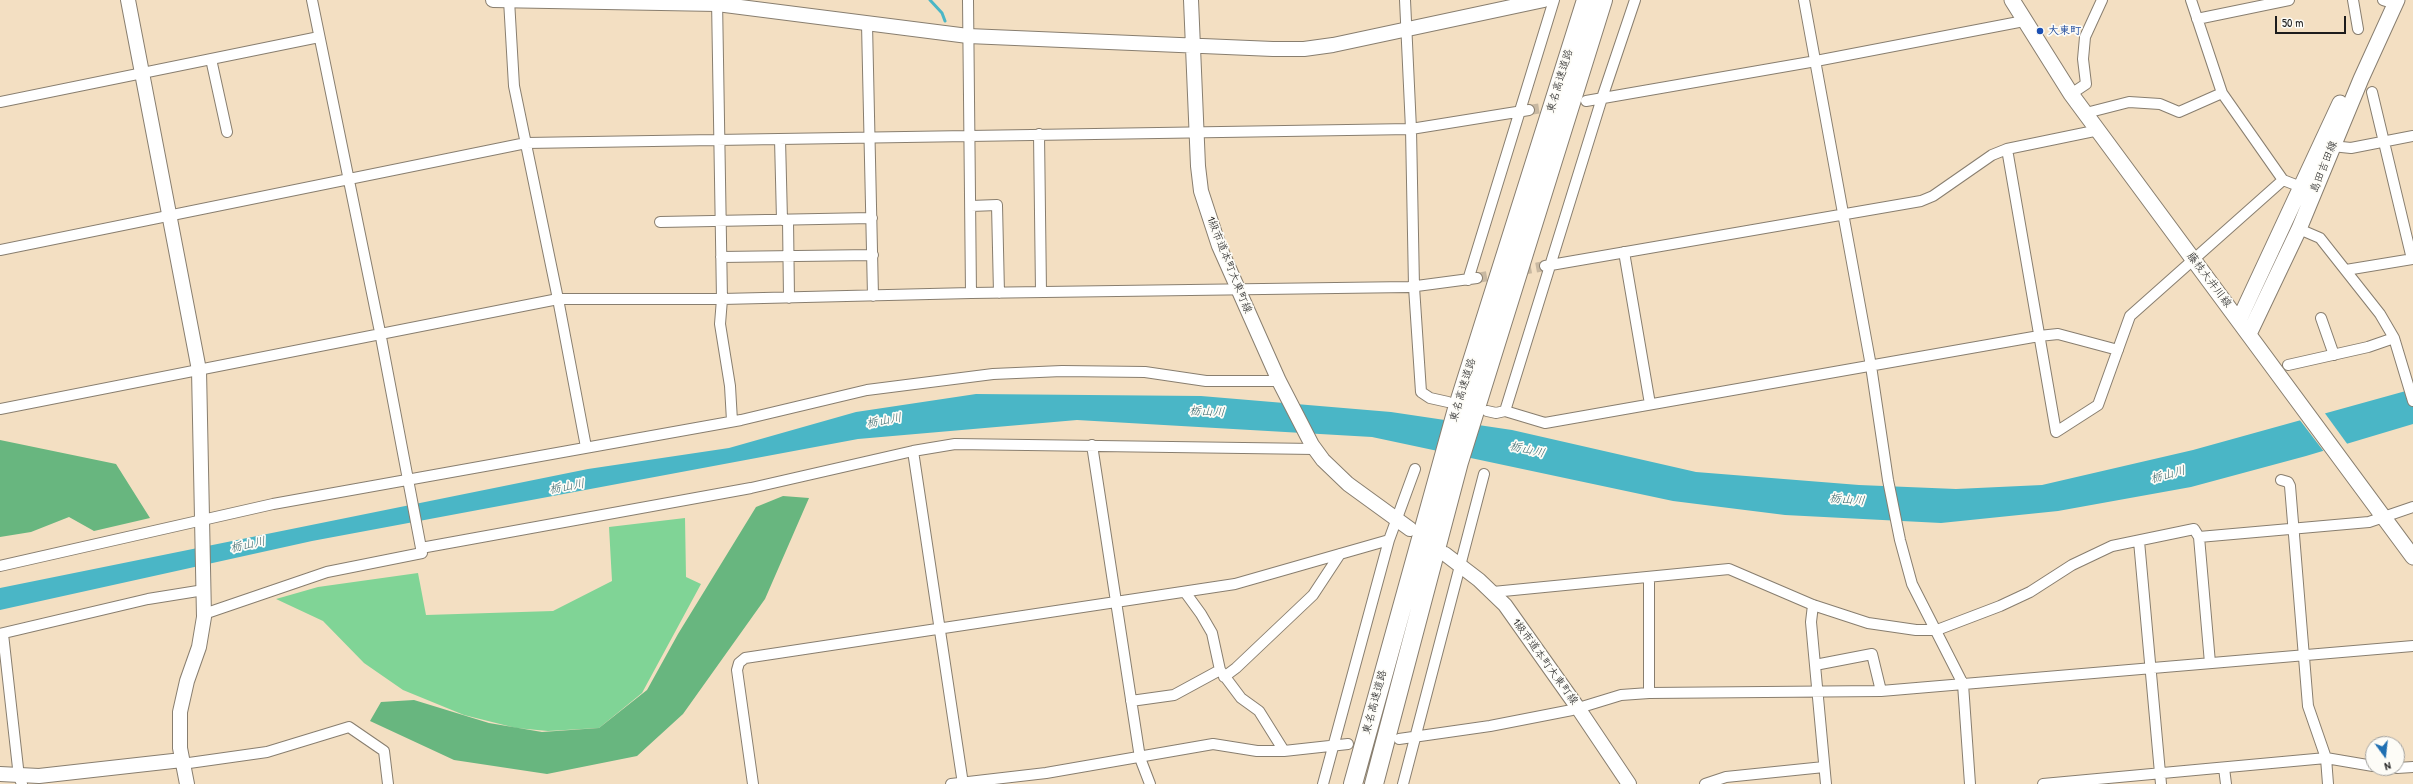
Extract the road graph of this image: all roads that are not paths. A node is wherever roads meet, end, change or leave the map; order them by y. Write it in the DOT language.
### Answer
graph roads {
  1 [pos="128,0"];
  2 [pos="312,0"];
  3 [pos="493,0"];
  4 [pos="968,0"];
  5 [pos="1191,0"];
  6 [pos="1405,0"];
  7 [pos="1544,0"];
  8 [pos="1554,0"];
  9 [pos="1586,0"];
  10 [pos="1603,0"];
  11 [pos="1635,0"];
  12 [pos="1804,0"];
  13 [pos="2012,0"];
  14 [pos="2102,0"];
  15 [pos="2192,0"];
  16 [pos="2289,0"];
  17 [pos="2353,0"];
  18 [pos="2388,0"];
  19 [pos="509,1"];
  20 [pos="717,2"];
  21 [pos="2197,19"];
  22 [pos="2024,21"];
  23 [pos="867,24"];
  24 [pos="2358,29"];
  25 [pos="1406,30"];
  26 [pos="968,36"];
  27 [pos="320,37"];
  28 [pos="1192,46"];
  29 [pos="211,59"];
  30 [pos="1816,61"];
  31 [pos="141,73"];
  32 [pos="2372,92"];
  33 [pos="2222,93"];
  34 [pos="2071,94"];
  35 [pos="1602,98"];
  36 [pos="1586,100"];
  37 [pos="0,102"];
  38 [pos="1529,110"];
  39 [pos="1518,112"];
  40 [pos="2086,113"];
  41 [pos="1411,129"];
  42 [pos="2099,130"];
  43 [pos="227,132"];
  44 [pos="1195,132"];
  45 [pos="1039,134"];
  46 [pos="970,136"];
  47 [pos="2413,136"];
  48 [pos="871,137"];
  49 [pos="780,139"];
  50 [pos="719,141"];
  51 [pos="2384,142"];
  52 [pos="526,143"];
  53 [pos="2332,146"];
  54 [pos="2007,149"];
  55 [pos="2283,180"];
  56 [pos="349,181"];
  57 [pos="2301,187"];
  58 [pos="971,206"];
  59 [pos="1843,215"];
  60 [pos="170,216"];
  61 [pos="872,218"];
  62 [pos="785,220"];
  63 [pos="660,222"];
  64 [pos="720,222"];
  65 [pos="2299,229"];
  66 [pos="0,250"];
  67 [pos="1624,252"];
  68 [pos="873,255"];
  69 [pos="788,256"];
  70 [pos="721,257"];
  71 [pos="2193,259"];
  72 [pos="2413,259"];
  73 [pos="1547,265"];
  74 [pos="2346,270"];
  75 [pos="1414,287"];
  76 [pos="1239,290"];
  77 [pos="1041,292"];
  78 [pos="971,293"];
  79 [pos="999,293"];
  80 [pos="873,296"];
  81 [pos="789,298"];
  82 [pos="558,299"];
  83 [pos="722,299"];
  84 [pos="2321,318"];
  85 [pos="2239,320"];
  86 [pos="380,332"];
  87 [pos="2249,334"];
  88 [pos="2039,336"];
  89 [pos="2394,338"];
  90 [pos="2118,350"];
  91 [pos="2334,355"];
  92 [pos="2288,365"];
  93 [pos="1871,366"];
  94 [pos="199,370"];
  95 [pos="1280,383"];
  96 [pos="2413,401"];
  97 [pos="1650,404"];
  98 [pos="1452,406"];
  99 [pos="0,409"];
  100 [pos="1504,410"];
  101 [pos="1480,412"];
  102 [pos="732,421"];
  103 [pos="1092,445"];
  104 [pos="586,447"];
  105 [pos="1313,447"];
  106 [pos="913,451"];
  107 [pos="1451,461"];
  108 [pos="1415,469"];
  109 [pos="1484,474"];
  110 [pos="408,480"];
  111 [pos="2281,480"];
  112 [pos="2413,506"];
  113 [pos="2384,517"];
  114 [pos="201,519"];
  115 [pos="1397,520"];
  116 [pos="2293,528"];
  117 [pos="1410,530"];
  118 [pos="2199,537"];
  119 [pos="1389,540"];
  120 [pos="2139,541"];
  121 [pos="421,548"];
  122 [pos="1340,554"];
  123 [pos="1445,554"];
  124 [pos="2413,557"];
  125 [pos="1461,565"];
  126 [pos="0,566"];
  127 [pos="1649,577"];
  128 [pos="204,590"];
  129 [pos="1185,592"];
  130 [pos="1493,592"];
  131 [pos="1116,603"];
  132 [pos="1813,605"];
  133 [pos="204,614"];
  134 [pos="940,629"];
  135 [pos="1937,630"];
  136 [pos="2,634"];
  137 [pos="2413,646"];
  138 [pos="2304,654"];
  139 [pos="2210,663"];
  140 [pos="1815,665"];
  141 [pos="2151,668"];
  142 [pos="1222,674"];
  143 [pos="1963,684"];
  144 [pos="1880,691"];
  145 [pos="1648,693"];
  146 [pos="1817,693"];
  147 [pos="1131,701"];
  148 [pos="1578,708"];
  149 [pos="1416,736"];
  150 [pos="1399,739"];
  151 [pos="1348,744"];
  152 [pos="1334,746"];
  153 [pos="1284,751"];
  154 [pos="1140,758"];
  155 [pos="2326,758"];
  156 [pos="182,762"];
  157 [pos="2365,765"];
  158 [pos="1824,767"];
  159 [pos="2224,768"];
  160 [pos="0,774"];
  161 [pos="2160,779"];
  162 [pos="21,780"];
  163 [pos="963,783"];
  164 [pos="187,784"];
  165 [pos="388,784"];
  166 [pos="753,784"];
  167 [pos="951,784"];
  168 [pos="1150,784"];
  169 [pos="1323,784"];
  170 [pos="1353,784"];
  171 [pos="1374,784"];
  172 [pos="1403,784"];
  173 [pos="1629,784"];
  174 [pos="1705,784"];
  175 [pos="1826,784"];
  176 [pos="1970,784"];
  177 [pos="2043,784"];
  178 [pos="2226,784"];
  179 [pos="2328,784"];
  1 -- 31 [label="street"];
  2 -- 27 [label="street"];
  3 -- 19 [label="street"];
  4 -- 26 [label="street"];
  5 -- 28 [label="street, 1級市道本町大東町線"];
  6 -- 25 [label="street"];
  7 -- 25 [label="street"];
  8 -- 39 [label="street"];
  9 -- 98 [label="highway, 東名高速道路"];
  10 -- 101 [label="highway, 東名高速道路"];
  11 -- 35 [label="street"];
  12 -- 30 [label="street"];
  13 -- 22 [label="main road, 藤枝大井川線"];
  14 -- 34 [label="street"];
  15 -- 21 [label="street"];
  16 -- 21 [label="street"];
  17 -- 24 [label="street"];
  18 -- 53 [label="main road, 島田吉田線"];
  18 -- 57 [label="main road, 島田吉田線"];
  19 -- 20 [label="street"];
  19 -- 52 [label="street"];
  20 -- 23 [label="street"];
  20 -- 50 [label="street"];
  21 -- 33 [label="street"];
  22 -- 30 [label="street"];
  22 -- 34 [label="main road, 藤枝大井川線"];
  23 -- 26 [label="street"];
  23 -- 48 [label="street"];
  25 -- 28 [label="street"];
  25 -- 41 [label="street"];
  26 -- 28 [label="street"];
  26 -- 46 [label="street"];
  27 -- 29 [label="street"];
  27 -- 56 [label="street"];
  28 -- 44 [label="street, 1級市道本町大東町線"];
  29 -- 31 [label="street"];
  29 -- 43 [label="street"];
  30 -- 35 [label="street"];
  30 -- 59 [label="street"];
  31 -- 37 [label="street"];
  31 -- 60 [label="street"];
  32 -- 51 [label="street"];
  33 -- 40 [label="street"];
  33 -- 55 [label="street"];
  34 -- 40 [label="main road, 藤枝大井川線"];
  35 -- 36 [label="street"];
  35 -- 73 [label="street"];
  38 -- 39 [label="street"];
  39 -- 41 [label="street"];
  39 -- 75 [label="street"];
  40 -- 42 [label="main road, 藤枝大井川線"];
  41 -- 44 [label="street"];
  41 -- 75 [label="street"];
  42 -- 54 [label="street"];
  42 -- 71 [label="main road, 藤枝大井川線"];
  44 -- 45 [label="street"];
  44 -- 76 [label="street, 1級市道本町大東町線"];
  45 -- 46 [label="street"];
  45 -- 77 [label="street"];
  46 -- 48 [label="street"];
  46 -- 58 [label="street"];
  47 -- 51 [label="street"];
  48 -- 49 [label="street"];
  48 -- 61 [label="street"];
  49 -- 50 [label="street"];
  49 -- 62 [label="street"];
  50 -- 52 [label="street"];
  50 -- 64 [label="street"];
  51 -- 53 [label="street"];
  51 -- 72 [label="street"];
  52 -- 56 [label="street"];
  52 -- 82 [label="street"];
  53 -- 65 [label="main road, 島田吉田線"];
  54 -- 59 [label="street"];
  54 -- 88 [label="street"];
  55 -- 57 [label="street"];
  55 -- 71 [label="street"];
  56 -- 60 [label="street"];
  56 -- 86 [label="street"];
  57 -- 85 [label="main road, 島田吉田線"];
  58 -- 78 [label="street"];
  58 -- 79 [label="street"];
  59 -- 67 [label="street"];
  59 -- 93 [label="street"];
  60 -- 66 [label="street"];
  60 -- 94 [label="street"];
  61 -- 62 [label="street"];
  61 -- 68 [label="street"];
  62 -- 64 [label="street"];
  62 -- 69 [label="street"];
  63 -- 64 [label="street"];
  64 -- 70 [label="street"];
  65 -- 74 [label="street"];
  65 -- 87 [label="main road, 島田吉田線"];
  67 -- 73 [label="street"];
  67 -- 97 [label="street"];
  68 -- 69 [label="street"];
  68 -- 80 [label="street"];
  69 -- 70 [label="street"];
  69 -- 81 [label="street"];
  70 -- 83 [label="street"];
  71 -- 85 [label="main road, 藤枝大井川線"];
  71 -- 90 [label="street"];
  72 -- 74 [label="street"];
  73 -- 100 [label="street"];
  74 -- 89 [label="street"];
  75 -- 76 [label="street"];
  75 -- 98 [label="street"];
  76 -- 77 [label="street"];
  76 -- 95 [label="street, 1級市道本町大東町線"];
  77 -- 79 [label="street"];
  78 -- 79 [label="street"];
  78 -- 80 [label="street"];
  80 -- 81 [label="street"];
  81 -- 83 [label="street"];
  82 -- 83 [label="street"];
  82 -- 86 [label="street"];
  82 -- 104 [label="street"];
  83 -- 102 [label="street"];
  84 -- 91 [label="street"];
  85 -- 87 [label="main road, 藤枝大井川線"];
  86 -- 94 [label="street"];
  86 -- 110 [label="street"];
  87 -- 113 [label="main road, 藤枝大井川線"];
  88 -- 90 [label="street"];
  88 -- 90 [label="street"];
  88 -- 93 [label="street"];
  89 -- 91 [label="street"];
  89 -- 96 [label="street"];
  91 -- 92 [label="street"];
  93 -- 97 [label="street"];
  93 -- 135 [label="street"];
  94 -- 99 [label="street"];
  94 -- 114 [label="street"];
  95 -- 102 [label="street"];
  95 -- 105 [label="street, 1級市道本町大東町線"];
  97 -- 100 [label="street"];
  98 -- 107 [label="highway, 東名高速道路"];
  100 -- 101 [label="street"];
  101 -- 107 [label="highway, 東名高速道路"];
  102 -- 104 [label="street"];
  103 -- 105 [label="street"];
  103 -- 106 [label="street"];
  103 -- 131 [label="street"];
  104 -- 110 [label="street"];
  105 -- 115 [label="street, 1級市道本町大東町線"];
  106 -- 121 [label="street"];
  106 -- 134 [label="street"];
  107 -- 170 [label="highway, 東名高速道路"];
  107 -- 171 [label="highway, 東名高速道路"];
  108 -- 115 [label="street"];
  109 -- 125 [label="street"];
  110 -- 114 [label="street"];
  110 -- 121 [label="street"];
  111 -- 116 [label="street"];
  112 -- 113 [label="street"];
  113 -- 116 [label="street"];
  113 -- 124 [label="main road, 藤枝大井川線"];
  114 -- 126 [label="street"];
  114 -- 128 [label="street"];
  115 -- 117 [label="street, 1級市道本町大東町線"];
  115 -- 119 [label="street"];
  116 -- 118 [label="street"];
  116 -- 138 [label="street"];
  118 -- 120 [label="street"];
  118 -- 139 [label="street"];
  119 -- 122 [label="street"];
  119 -- 152 [label="street"];
  120 -- 135 [label="street"];
  120 -- 141 [label="street"];
  121 -- 133 [label="street"];
  122 -- 129 [label="street"];
  122 -- 142 [label="street"];
  123 -- 125 [label="street, 1級市道本町大東町線"];
  125 -- 130 [label="street, 1級市道本町大東町線"];
  125 -- 149 [label="street"];
  127 -- 130 [label="street"];
  127 -- 132 [label="street"];
  127 -- 145 [label="street"];
  128 -- 133 [label="street"];
  128 -- 136 [label="street"];
  129 -- 131 [label="street"];
  129 -- 142 [label="street"];
  130 -- 148 [label="street, 1級市道本町大東町線"];
  131 -- 134 [label="street"];
  131 -- 147 [label="street"];
  132 -- 135 [label="street"];
  132 -- 140 [label="street"];
  133 -- 156 [label="street"];
  134 -- 163 [label="street"];
  134 -- 166 [label="street"];
  135 -- 143 [label="street"];
  136 -- 162 [label="street"];
  137 -- 138 [label="street"];
  138 -- 139 [label="street"];
  138 -- 155 [label="street"];
  139 -- 141 [label="street"];
  140 -- 144 [label="street"];
  140 -- 146 [label="street"];
  141 -- 143 [label="street"];
  141 -- 161 [label="street"];
  142 -- 147 [label="street"];
  142 -- 153 [label="street"];
  143 -- 144 [label="street"];
  143 -- 176 [label="street"];
  144 -- 146 [label="street"];
  145 -- 146 [label="street"];
  145 -- 148 [label="street"];
  146 -- 158 [label="street"];
  147 -- 154 [label="street"];
  148 -- 149 [label="street"];
  148 -- 173 [label="street, 1級市道本町大東町線"];
  149 -- 150 [label="street"];
  149 -- 172 [label="street"];
  151 -- 152 [label="street"];
  152 -- 153 [label="street"];
  152 -- 169 [label="street"];
  153 -- 154 [label="street"];
  154 -- 163 [label="street"];
  154 -- 168 [label="street"];
  155 -- 157 [label="street"];
  155 -- 159 [label="street"];
  155 -- 179 [label="street"];
  156 -- 162 [label="street"];
  156 -- 164 [label="street"];
  156 -- 165 [label="street"];
  158 -- 174 [label="street"];
  158 -- 175 [label="street"];
  159 -- 161 [label="street"];
  159 -- 178 [label="street"];
  160 -- 162 [label="street"];
  161 -- 177 [label="street"];
  163 -- 167 [label="street"];
}
